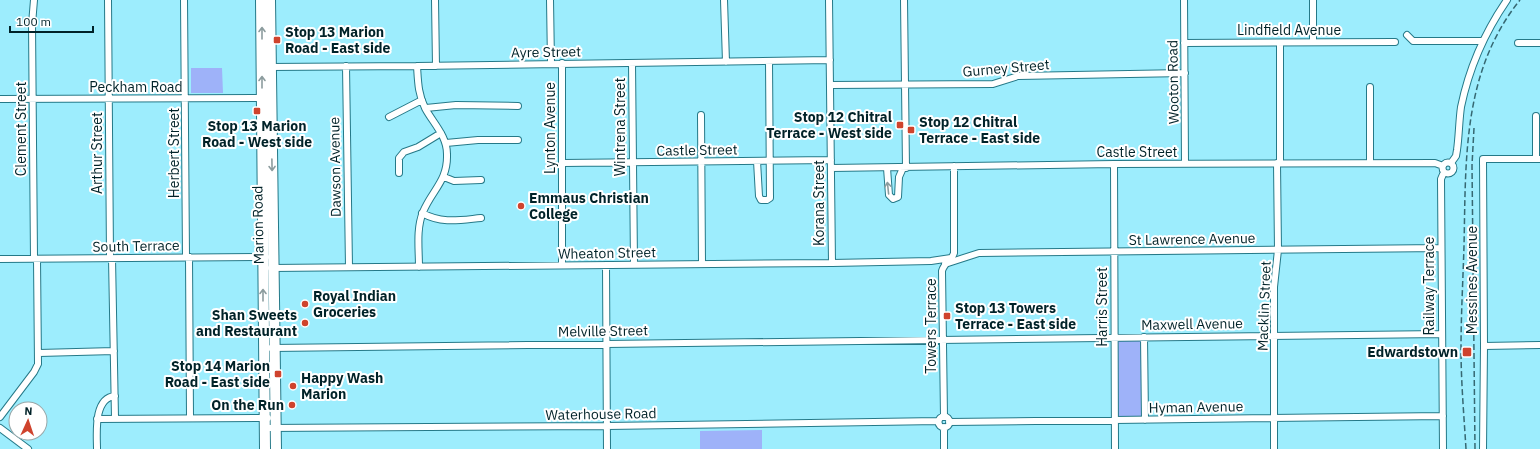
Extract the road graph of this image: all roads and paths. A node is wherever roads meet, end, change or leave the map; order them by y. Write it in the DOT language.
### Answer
graph roads {
  1 [pos="34,0"];
  2 [pos="108,0"];
  3 [pos="184,0"];
  4 [pos="261,0"];
  5 [pos="270,0"];
  6 [pos="435,0"];
  7 [pos="550,0"];
  8 [pos="724,0"];
  9 [pos="829,0"];
  10 [pos="904,0"];
  11 [pos="1184,0"];
  12 [pos="1313,0"];
  13 [pos="1507,0"];
  14 [pos="1407,35"];
  15 [pos="1483,41"];
  16 [pos="1280,42"];
  17 [pos="1313,42"];
  18 [pos="1395,42"];
  19 [pos="1540,42"];
  20 [pos="1184,43"];
  21 [pos="1518,43"];
  22 [pos="830,60"];
  23 [pos="769,61"];
  24 [pos="726,62"];
  25 [pos="551,63"];
  26 [pos="562,63"];
  27 [pos="632,63"];
  28 [pos="346,66"];
  29 [pos="417,66"];
  30 [pos="436,66"];
  31 [pos="266,67"];
  32 [pos="1185,73"];
  33 [pos="830,85"];
  34 [pos="905,85"];
  35 [pos="1370,87"];
  36 [pos="185,98"];
  37 [pos="267,98"];
  38 [pos="0,99"];
  39 [pos="33,99"];
  40 [pos="108,99"];
  41 [pos="422,100"];
  42 [pos="518,106"];
  43 [pos="426,108"];
  44 [pos="701,114"];
  45 [pos="1536,116"];
  46 [pos="389,117"];
  47 [pos="441,133"];
  48 [pos="518,140"];
  49 [pos="446,143"];
  50 [pos="1538,159"];
  51 [pos="831,160"];
  52 [pos="757,161"];
  53 [pos="769,161"];
  54 [pos="632,162"];
  55 [pos="702,162"];
  56 [pos="563,163"];
  57 [pos="1279,163"];
  58 [pos="1370,163"];
  59 [pos="1451,163"];
  60 [pos="1114,164"];
  61 [pos="1185,164"];
  62 [pos="954,166"];
  63 [pos="831,168"];
  64 [pos="887,168"];
  65 [pos="904,168"];
  66 [pos="1444,169"];
  67 [pos="399,173"];
  68 [pos="444,177"];
  69 [pos="481,180"];
  70 [pos="422,213"];
  71 [pos="481,218"];
  72 [pos="1441,248"];
  73 [pos="1278,250"];
  74 [pos="1114,252"];
  75 [pos="187,257"];
  76 [pos="268,257"];
  77 [pos="35,258"];
  78 [pos="111,258"];
  79 [pos="951,258"];
  80 [pos="0,259"];
  81 [pos="832,263"];
  82 [pos="634,264"];
  83 [pos="702,264"];
  84 [pos="945,264"];
  85 [pos="562,265"];
  86 [pos="606,265"];
  87 [pos="349,267"];
  88 [pos="419,267"];
  89 [pos="268,268"];
  90 [pos="1442,334"];
  91 [pos="1274,335"];
  92 [pos="1114,337"];
  93 [pos="1144,337"];
  94 [pos="943,340"];
  95 [pos="606,343"];
  96 [pos="1540,345"];
  97 [pos="1484,346"];
  98 [pos="264,348"];
  99 [pos="275,348"];
  100 [pos="114,351"];
  101 [pos="39,353"];
  102 [pos="115,396"];
  103 [pos="1443,416"];
  104 [pos="0,417"];
  105 [pos="944,417"];
  106 [pos="115,418"];
  107 [pos="190,418"];
  108 [pos="1274,418"];
  109 [pos="97,419"];
  110 [pos="1115,420"];
  111 [pos="1145,420"];
  112 [pos="938,421"];
  113 [pos="949,422"];
  114 [pos="264,423"];
  115 [pos="276,423"];
  116 [pos="607,426"];
  117 [pos="0,428"];
  118 [pos="944,428"];
  119 [pos="28,449"];
  120 [pos="97,449"];
  121 [pos="265,449"];
  122 [pos="276,449"];
  123 [pos="607,449"];
  124 [pos="944,449"];
  125 [pos="1115,449"];
  126 [pos="1274,449"];
  127 [pos="1443,449"];
  128 [pos="1483,449"];
  1 -- 39 [label="street, Clement Street"];
  2 -- 40 [label="street, Arthur Street"];
  3 -- 36 [label="street, Herbert Street"];
  31 -- 4 [label="main road, Marion Road, one-way"];
  5 -- 31 [label="main road, Marion Road"];
  6 -- 30 [label="street"];
  7 -- 25 [label="street, Lynton Avenue"];
  8 -- 24 [label="street"];
  9 -- 22 [label="street, Korana Street"];
  10 -- 34 [label="street"];
  11 -- 20 [label="street, Wooton Road"];
  12 -- 17 [label="street"];
  13 -- 15 [label="street"];
  14 -- 15 [label="street"];
  15 -- 59 [label="street"];
  16 -- 17 [label="street, Lindfield Avenue"];
  16 -- 20 [label="street, Lindfield Avenue"];
  16 -- 57 [label="street, Macklin Street"];
  17 -- 18 [label="street, Lindfield Avenue"];
  19 -- 21 [label="street"];
  20 -- 32 [label="street, Wooton Road"];
  22 -- 23 [label="street, Ayre Street"];
  22 -- 33 [label="street, Korana Street"];
  23 -- 24 [label="street, Ayre Street"];
  23 -- 53 [label="street"];
  24 -- 27 [label="street, Ayre Street"];
  25 -- 26 [label="street, Ayre Street"];
  25 -- 30 [label="street, Ayre Street"];
  26 -- 27 [label="street, Ayre Street"];
  26 -- 56 [label="street, Lynton Avenue"];
  27 -- 54 [label="street, Wintrena Street"];
  28 -- 29 [label="street, Ayre Street"];
  28 -- 31 [label="street, Ayre Street"];
  28 -- 87 [label="street, Dawson Avenue"];
  29 -- 30 [label="street, Ayre Street"];
  29 -- 41 [label="street"];
  31 -- 37 [label="main road, Marion Road"];
  32 -- 34 [label="street, Gurney Street"];
  32 -- 61 [label="street, Wooton Road"];
  33 -- 34 [label="street, Gurney Street"];
  33 -- 51 [label="street, Korana Street"];
  34 -- 65 [label="street"];
  35 -- 58 [label="street"];
  36 -- 37 [label="street, Peckham Road"];
  36 -- 40 [label="street, Peckham Road"];
  36 -- 75 [label="street, Herbert Street"];
  37 -- 76 [label="main road, Marion Road"];
  38 -- 39 [label="street, Peckham Road"];
  39 -- 40 [label="street, Peckham Road"];
  39 -- 77 [label="street, Clement Street"];
  40 -- 78 [label="street, Arthur Street"];
  41 -- 43 [label="street"];
  41 -- 46 [label="street"];
  42 -- 43 [label="street"];
  43 -- 47 [label="street"];
  44 -- 55 [label="street"];
  45 -- 50 [label="street"];
  47 -- 49 [label="street"];
  47 -- 67 [label="street"];
  48 -- 49 [label="street"];
  49 -- 68 [label="street"];
  50 -- 97 [label="street, Messines Avenue"];
  51 -- 53 [label="street, Castle Street"];
  51 -- 63 [label="street, Korana Street"];
  52 -- 53 [label="street, Castle Street"];
  52 -- 53 [label="street"];
  52 -- 55 [label="street, Castle Street"];
  54 -- 55 [label="street, Castle Street"];
  54 -- 56 [label="street, Castle Street"];
  54 -- 82 [label="street, Wintrena Street"];
  55 -- 83 [label="street"];
  56 -- 85 [label="street, Lynton Avenue"];
  57 -- 58 [label="street, Castle Street"];
  57 -- 61 [label="street, Castle Street"];
  57 -- 73 [label="street, Macklin Street"];
  58 -- 66 [label="street, Castle Street"];
  59 -- 66 [label="street"];
  59 -- 66 [label="street"];
  60 -- 61 [label="street, Castle Street"];
  60 -- 62 [label="street, Castle Street"];
  60 -- 74 [label="street, Harris Street"];
  62 -- 65 [label="street, Castle Street"];
  62 -- 79 [label="street"];
  63 -- 64 [label="street, Castle Street"];
  63 -- 81 [label="street, Korana Street"];
  64 -- 65 [label="street, Castle Street"];
  65 -- 64 [label="street, one-way"];
  66 -- 72 [label="street, Railway Terrace"];
  68 -- 69 [label="street"];
  68 -- 70 [label="street"];
  70 -- 71 [label="street"];
  70 -- 88 [label="street"];
  72 -- 73 [label="street, St Lawrence Avenue"];
  72 -- 90 [label="street, Railway Terrace"];
  73 -- 74 [label="street, St Lawrence Avenue"];
  73 -- 91 [label="street, Macklin Street"];
  74 -- 84 [label="street, St Lawrence Avenue"];
  74 -- 92 [label="street, Harris Street"];
  75 -- 76 [label="street, South Terrace"];
  75 -- 78 [label="street, South Terrace"];
  75 -- 107 [label="street, Herbert Street"];
  76 -- 89 [label="main road, Marion Road"];
  77 -- 78 [label="street, South Terrace"];
  77 -- 80 [label="street, South Terrace"];
  77 -- 101 [label="street, Clement Street"];
  78 -- 100 [label="street, Arthur Street"];
  79 -- 81 [label="street, Wheaton Street"];
  79 -- 84 [label="street, Towers Terrace"];
  81 -- 83 [label="street, Wheaton Street"];
  82 -- 83 [label="street, Wheaton Street"];
  82 -- 86 [label="street, Wheaton Street"];
  84 -- 94 [label="street, Towers Terrace"];
  85 -- 86 [label="street, Wheaton Street"];
  85 -- 88 [label="street, Wheaton Street"];
  86 -- 95 [label="street"];
  87 -- 88 [label="street, Wheaton Street"];
  87 -- 89 [label="street, Wheaton Street"];
  98 -- 89 [label="main road, Marion Road, one-way"];
  89 -- 99 [label="main road, Marion Road"];
  90 -- 91 [label="street, Maxwell Avenue"];
  90 -- 103 [label="street, Railway Terrace"];
  91 -- 93 [label="street, Maxwell Avenue"];
  91 -- 108 [label="street, Macklin Street"];
  92 -- 93 [label="street, Maxwell Avenue"];
  92 -- 94 [label="street, Maxwell Avenue"];
  92 -- 110 [label="street, Harris Street"];
  93 -- 111 [label="street"];
  94 -- 95 [label="street, Melville Street"];
  94 -- 105 [label="street, Towers Terrace"];
  95 -- 99 [label="street, Melville Street"];
  95 -- 116 [label="street"];
  96 -- 97 [label="street, Messines Avenue"];
  97 -- 128 [label="street"];
  98 -- 99 [label="street, Melville Street"];
  98 -- 114 [label="main road, Marion Road"];
  99 -- 115 [label="main road, Marion Road"];
  100 -- 101 [label="street"];
  100 -- 102 [label="street, Arthur Street"];
  101 -- 104 [label="street, Clement Street"];
  102 -- 106 [label="street, Arthur Street"];
  102 -- 109 [label="street"];
  103 -- 108 [label="street, Hyman Avenue"];
  103 -- 127 [label="street, Railway Terrace"];
  105 -- 112 [label="street"];
  105 -- 113 [label="street"];
  106 -- 107 [label="street"];
  106 -- 109 [label="street"];
  107 -- 114 [label="street"];
  108 -- 111 [label="street, Hyman Avenue"];
  108 -- 126 [label="street, Macklin Street"];
  109 -- 120 [label="street"];
  110 -- 111 [label="street, Hyman Avenue"];
  110 -- 113 [label="street, Hyman Avenue"];
  110 -- 125 [label="street, Harris Street"];
  112 -- 116 [label="street, Waterhouse Road"];
  112 -- 118 [label="street"];
  113 -- 118 [label="street"];
  114 -- 115 [label="street, Waterhouse Road"];
  114 -- 115 [label="street"];
  114 -- 121 [label="main road, Marion Road"];
  115 -- 116 [label="street, Waterhouse Road"];
  115 -- 122 [label="main road, Marion Road"];
  116 -- 123 [label="street"];
  117 -- 119 [label="street"];
  118 -- 124 [label="street"];
}
